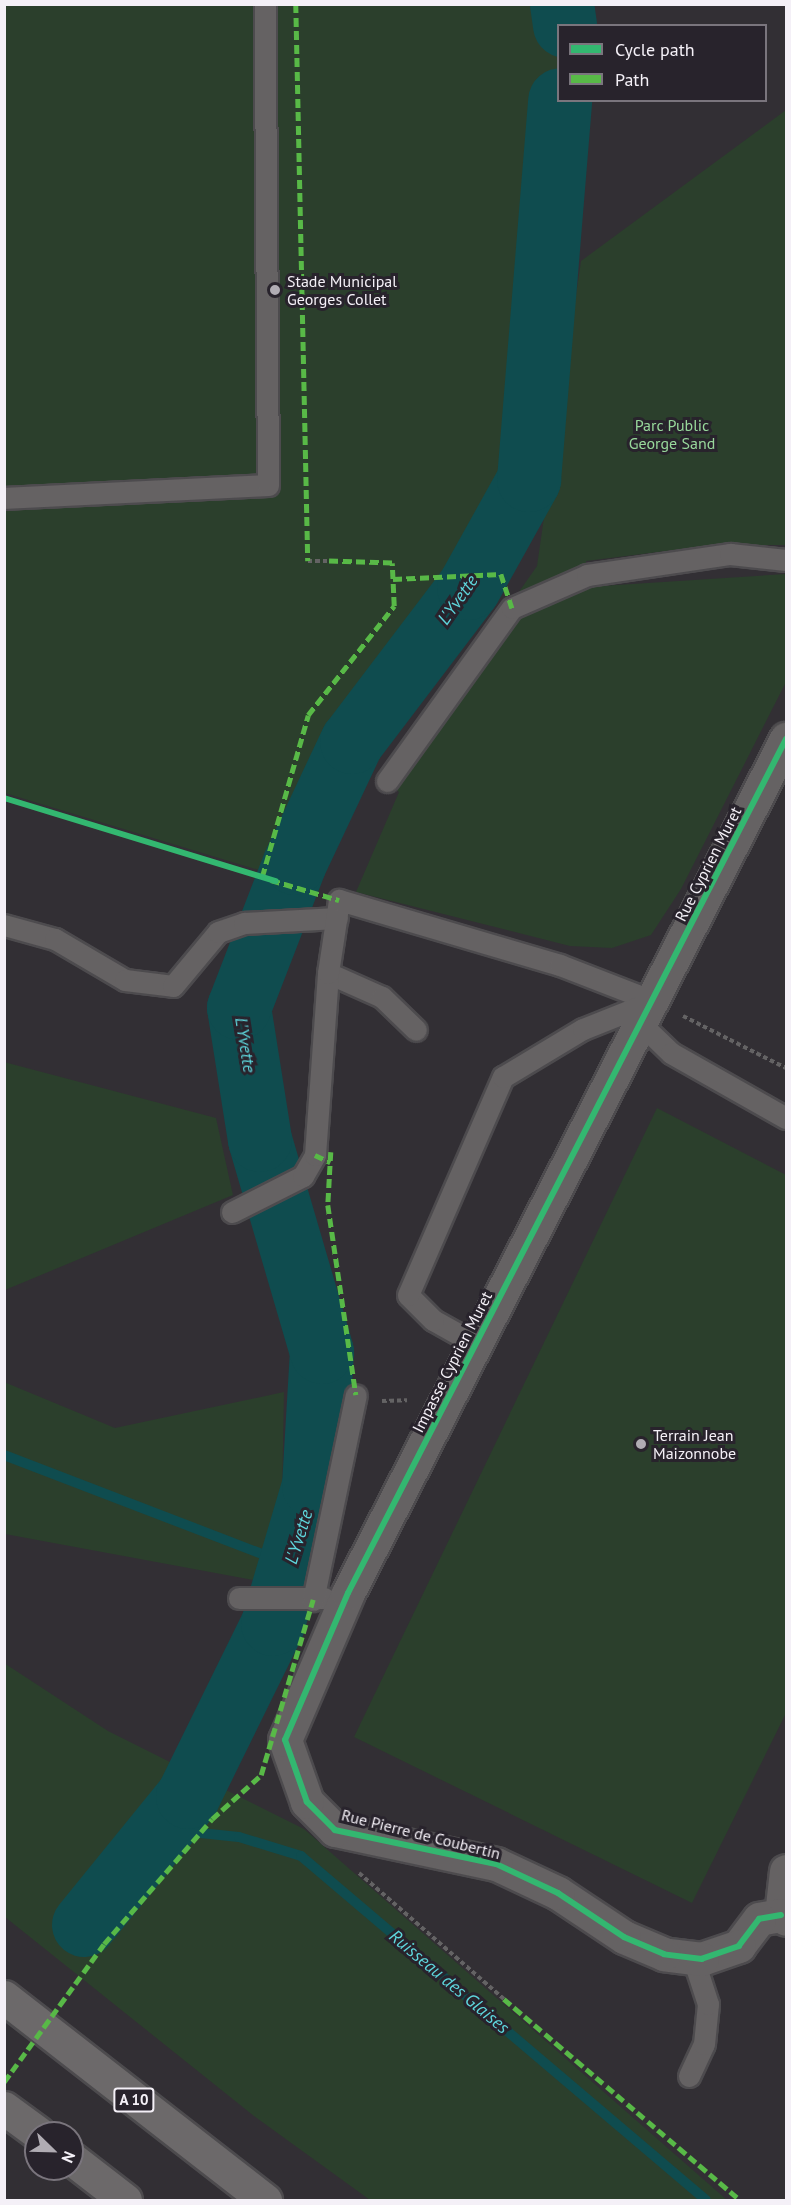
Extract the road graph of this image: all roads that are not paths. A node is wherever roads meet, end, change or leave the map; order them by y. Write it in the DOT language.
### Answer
graph roads {
  1 [pos="266,4"];
  2 [pos="4,498"];
  3 [pos="786,560"];
  4 [pos="786,739"];
  5 [pos="387,781"];
  6 [pos="337,918"];
  7 [pos="4,925"];
  8 [pos="328,973"];
  9 [pos="647,1012"];
  10 [pos="416,1030"];
  11 [pos="786,1118"];
  12 [pos="232,1212"];
  13 [pos="476,1344"];
  14 [pos="356,1395"];
  15 [pos="348,1593"];
  16 [pos="246,1599"];
  17 [pos="303,1601"];
  18 [pos="285,1740"];
  19 [pos="786,1870"];
  20 [pos="784,1917"];
  21 [pos="693,1958"];
  22 [pos="4,1997"];
  23 [pos="689,2076"];
  24 [pos="4,2108"];
  25 [pos="24,2123"];
  26 [pos="84,2168"];
  27 [pos="125,2200"];
  28 [pos="265,2200"];
  1 -- 2 [label="lane"];
  3 -- 5 [label="lane"];
  4 -- 9 [label="street, Rue Cyprien Muret"];
  6 -- 7 [label="lane"];
  6 -- 8 [label="lane"];
  6 -- 9 [label="lane"];
  8 -- 10 [label="lane"];
  8 -- 12 [label="lane"];
  9 -- 11 [label="lane"];
  9 -- 13 [label="street, Impasse Cyprien Muret"];
  9 -- 13 [label="lane"];
  13 -- 15 [label="street, Impasse Cyprien Muret"];
  14 -- 17 [label="lane"];
  15 -- 17 [label="lane"];
  15 -- 18 [label="street, Impasse Cyprien Muret"];
  16 -- 17 [label="lane"];
  18 -- 21 [label="street, Rue Pierre de Coubertin"];
  19 -- 20 [label="street, Rue Pierre de Coubertin"];
  20 -- 21 [label="street, Rue Pierre de Coubertin"];
  21 -- 23 [label="lane"];
  22 -- 28 [label="highway, A 10"];
  24 -- 25 [label="highway"];
  26 -- 27 [label="highway"];
}
